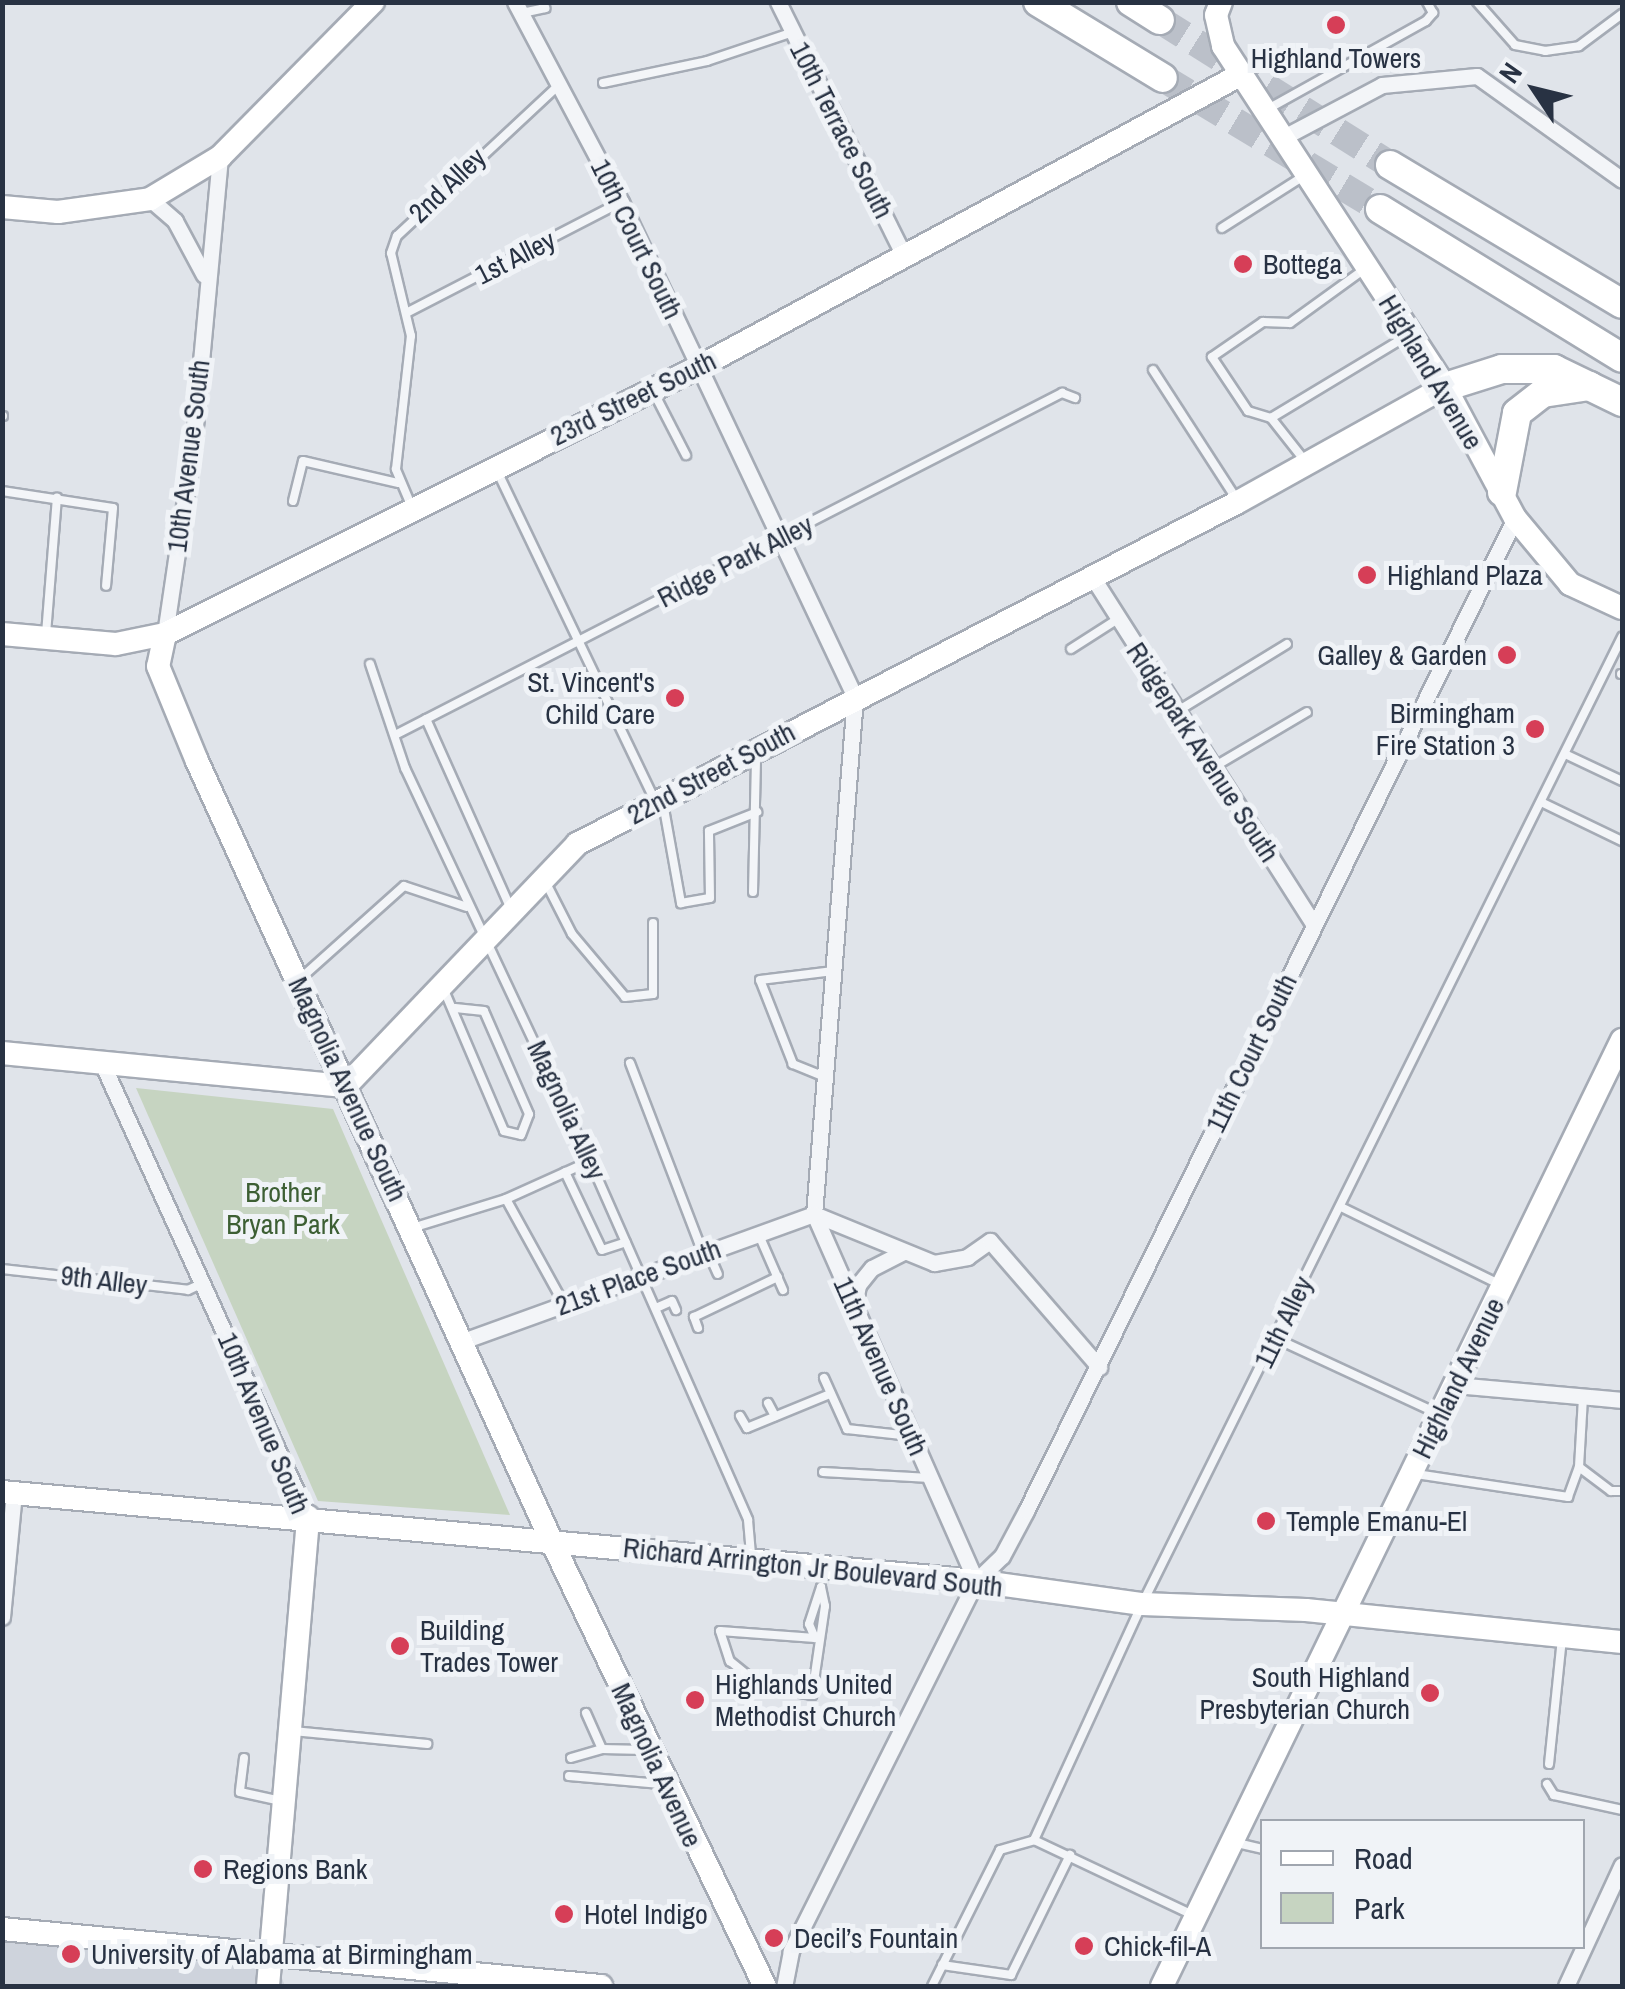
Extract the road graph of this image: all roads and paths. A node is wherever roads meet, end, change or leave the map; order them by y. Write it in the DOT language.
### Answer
graph roads {
  1 [pos="373,2"];
  2 [pos="542,2"];
  3 [pos="778,2"];
  4 [pos="1038,2"];
  5 [pos="1131,2"];
  6 [pos="1222,2"];
  7 [pos="1427,2"];
  8 [pos="1478,2"];
  9 [pos="518,8"];
  10 [pos="1622,14"];
  11 [pos="1160,20"];
  12 [pos="792,32"];
  13 [pos="1240,75"];
  14 [pos="1163,78"];
  15 [pos="603,83"];
  16 [pos="560,84"];
  17 [pos="1264,111"];
  18 [pos="1282,138"];
  19 [pos="220,158"];
  20 [pos="1390,164"];
  21 [pos="1306,174"];
  22 [pos="1622,180"];
  23 [pos="150,199"];
  24 [pos="621,202"];
  25 [pos="2,207"];
  26 [pos="1380,209"];
  27 [pos="1222,228"];
  28 [pos="906,258"];
  29 [pos="1366,267"];
  30 [pos="206,278"];
  31 [pos="1622,304"];
  32 [pos="408,312"];
  33 [pos="1411,334"];
  34 [pos="1622,358"];
  35 [pos="698,367"];
  36 [pos="1153,370"];
  37 [pos="1590,386"];
  38 [pos="1446,387"];
  39 [pos="652,389"];
  40 [pos="1075,398"];
  41 [pos="1622,402"];
  42 [pos="1270,418"];
  43 [pos="686,455"];
  44 [pos="1308,464"];
  45 [pos="495,467"];
  46 [pos="398,483"];
  47 [pos="2,491"];
  48 [pos="1502,492"];
  49 [pos="57,497"];
  50 [pos="293,500"];
  51 [pos="1238,502"];
  52 [pos="414,509"];
  53 [pos="1516,518"];
  54 [pos="780,538"];
  55 [pos="1093,578"];
  56 [pos="106,586"];
  57 [pos="1622,608"];
  58 [pos="1118,620"];
  59 [pos="2,634"];
  60 [pos="164,634"];
  61 [pos="1622,637"];
  62 [pos="46,638"];
  63 [pos="580,640"];
  64 [pos="1287,644"];
  65 [pos="1071,649"];
  66 [pos="370,664"];
  67 [pos="855,697"];
  68 [pos="1307,712"];
  69 [pos="1175,713"];
  70 [pos="426,719"];
  71 [pos="395,734"];
  72 [pos="755,750"];
  73 [pos="1564,754"];
  74 [pos="1211,768"];
  75 [pos="1622,781"];
  76 [pos="659,801"];
  77 [pos="1541,802"];
  78 [pos="757,812"];
  79 [pos="1622,841"];
  80 [pos="544,879"];
  81 [pos="753,892"];
  82 [pos="467,907"];
  83 [pos="512,911"];
  84 [pos="653,923"];
  85 [pos="1314,925"];
  86 [pos="484,940"];
  87 [pos="833,971"];
  88 [pos="298,981"];
  89 [pos="442,986"];
  90 [pos="454,1008"];
  91 [pos="1622,1040"];
  92 [pos="2,1053"];
  93 [pos="630,1062"];
  94 [pos="102,1063"];
  95 [pos="824,1077"];
  96 [pos="346,1086"];
  97 [pos="590,1160"];
  98 [pos="564,1172"];
  99 [pos="506,1199"];
  100 [pos="1340,1207"];
  101 [pos="814,1214"];
  102 [pos="412,1228"];
  103 [pos="758,1234"];
  104 [pos="626,1242"];
  105 [pos="903,1252"];
  106 [pos="706,1253"];
  107 [pos="2,1269"];
  108 [pos="718,1274"];
  109 [pos="642,1276"];
  110 [pos="778,1277"];
  111 [pos="203,1282"];
  112 [pos="1503,1286"];
  113 [pos="783,1290"];
  114 [pos="723,1303"];
  115 [pos="564,1304"];
  116 [pos="854,1306"];
  117 [pos="656,1308"];
  118 [pos="676,1310"];
  119 [pos="728,1315"];
  120 [pos="698,1328"];
  121 [pos="1276,1338"];
  122 [pos="463,1341"];
  123 [pos="1099,1367"];
  124 [pos="824,1378"];
  125 [pos="1455,1385"];
  126 [pos="830,1394"];
  127 [pos="1583,1396"];
  128 [pos="1622,1400"];
  129 [pos="768,1403"];
  130 [pos="1440,1414"];
  131 [pos="740,1416"];
  132 [pos="775,1416"];
  133 [pos="911,1436"];
  134 [pos="1579,1467"];
  135 [pos="823,1472"];
  136 [pos="1412,1473"];
  137 [pos="930,1478"];
  138 [pos="1610,1491"];
  139 [pos="1622,1491"];
  140 [pos="8,1492"];
  141 [pos="1609,1503"];
  142 [pos="308,1517"];
  143 [pos="552,1542"];
  144 [pos="751,1560"];
  145 [pos="822,1577"];
  146 [pos="976,1581"];
  147 [pos="1142,1604"];
  148 [pos="1343,1614"];
  149 [pos="2,1617"];
  150 [pos="1562,1636"];
  151 [pos="816,1638"];
  152 [pos="1622,1642"];
  153 [pos="586,1713"];
  154 [pos="293,1731"];
  155 [pos="427,1744"];
  156 [pos="602,1749"];
  157 [pos="650,1750"];
  158 [pos="244,1758"];
  159 [pos="572,1758"];
  160 [pos="1549,1764"];
  161 [pos="570,1776"];
  162 [pos="665,1784"];
  163 [pos="1547,1784"];
  164 [pos="286,1802"];
  165 [pos="1622,1810"];
  166 [pos="1034,1840"];
  167 [pos="1233,1842"];
  168 [pos="1260,1849"];
  169 [pos="1070,1855"];
  170 [pos="1622,1865"];
  171 [pos="1585,1912"];
  172 [pos="1600,1914"];
  173 [pos="1196,1917"];
  174 [pos="2,1929"];
  175 [pos="1585,1946"];
  176 [pos="1583,1949"];
  177 [pos="271,1956"];
  178 [pos="942,1965"];
  179 [pos="518,1983"];
  180 [pos="268,1986"];
  181 [pos="601,1986"];
  182 [pos="765,1986"];
  183 [pos="784,1986"];
  184 [pos="932,1986"];
  185 [pos="1162,1986"];
  186 [pos="1566,1986"];
  1 -- 19 [label="street"];
  2 -- 9 [label="lane"];
  3 -- 12 [label="street, 10th Terrace South"];
  4 -- 14 [label="highway"];
  5 -- 11 [label="highway"];
  6 -- 13 [label="street, Highland Avenue"];
  7 -- 17 [label="lane"];
  8 -- 10 [label="lane"];
  9 -- 16 [label="street, 10th Court South"];
  12 -- 15 [label="lane"];
  12 -- 28 [label="street, 10th Terrace South"];
  13 -- 17 [label="street, Highland Avenue"];
  13 -- 28 [label="street, 23rd Street South"];
  16 -- 24 [label="street, 10th Court South"];
  16 -- 32 [label="lane, 2nd Alley"];
  17 -- 18 [label="street, Highland Avenue"];
  18 -- 21 [label="street, Highland Avenue"];
  18 -- 22 [label="street"];
  19 -- 23 [label="street"];
  19 -- 30 [label="street, 10th Avenue South"];
  20 -- 31 [label="highway"];
  21 -- 27 [label="lane"];
  21 -- 29 [label="street, Highland Avenue"];
  23 -- 25 [label="street"];
  23 -- 30 [label="street"];
  24 -- 32 [label="lane, 1st Alley"];
  24 -- 35 [label="street, 10th Court South"];
  26 -- 34 [label="highway"];
  28 -- 35 [label="street, 23rd Street South"];
  29 -- 33 [label="street, Highland Avenue"];
  29 -- 42 [label="lane"];
  30 -- 60 [label="street, 10th Avenue South"];
  32 -- 46 [label="lane"];
  33 -- 38 [label="street, Highland Avenue"];
  33 -- 42 [label="lane"];
  35 -- 39 [label="street, 23rd Street South"];
  35 -- 54 [label="street, 10th Court South"];
  36 -- 51 [label="lane"];
  37 -- 38 [label="highway"];
  37 -- 41 [label="highway"];
  37 -- 48 [label="highway"];
  38 -- 44 [label="street, 22nd Street South"];
  38 -- 48 [label="street, Highland Avenue"];
  39 -- 43 [label="lane"];
  39 -- 45 [label="street, 23rd Street South"];
  40 -- 54 [label="lane, Ridge Park Alley"];
  42 -- 44 [label="lane"];
  44 -- 51 [label="street, 22nd Street South"];
  45 -- 52 [label="street, 23rd Street South"];
  45 -- 63 [label="lane"];
  46 -- 50 [label="lane"];
  46 -- 52 [label="lane"];
  47 -- 49 [label="lane"];
  48 -- 53 [label="street, Highland Avenue"];
  49 -- 56 [label="lane"];
  49 -- 62 [label="lane"];
  51 -- 55 [label="street, 22nd Street South"];
  52 -- 60 [label="street, 23rd Street South"];
  53 -- 57 [label="street, Highland Avenue"];
  53 -- 85 [label="street, 11th Court South"];
  54 -- 63 [label="lane, Ridge Park Alley"];
  54 -- 67 [label="street, 10th Court South"];
  55 -- 58 [label="street, Ridgepark Avenue South"];
  55 -- 67 [label="street, 22nd Street South"];
  58 -- 65 [label="lane"];
  58 -- 69 [label="street, Ridgepark Avenue South"];
  59 -- 62 [label="street, 23rd Street South"];
  60 -- 62 [label="street, 23rd Street South"];
  60 -- 88 [label="street, Magnolia Avenue South"];
  61 -- 73 [label="lane, 11th Alley"];
  63 -- 70 [label="lane, Ridge Park Alley"];
  63 -- 76 [label="lane"];
  64 -- 69 [label="lane"];
  66 -- 71 [label="lane, Magnolia Alley"];
  67 -- 72 [label="street, 22nd Street South"];
  67 -- 87 [label="street, 11th Avenue South"];
  68 -- 74 [label="lane"];
  69 -- 74 [label="street, Ridgepark Avenue South"];
  70 -- 71 [label="lane, Ridge Park Alley"];
  70 -- 83 [label="lane"];
  71 -- 82 [label="lane, Magnolia Alley"];
  72 -- 76 [label="street, 22nd Street South"];
  72 -- 78 [label="lane"];
  73 -- 75 [label="lane"];
  73 -- 77 [label="lane, 11th Alley"];
  74 -- 85 [label="street, Ridgepark Avenue South"];
  76 -- 78 [label="lane"];
  76 -- 80 [label="street, 22nd Street South"];
  77 -- 79 [label="lane"];
  77 -- 100 [label="lane, 11th Alley"];
  78 -- 81 [label="lane"];
  80 -- 83 [label="street, 22nd Street South"];
  80 -- 84 [label="lane"];
  82 -- 86 [label="lane, Magnolia Alley"];
  82 -- 88 [label="lane"];
  83 -- 86 [label="street, 22nd Street South"];
  85 -- 123 [label="street, 11th Court South"];
  86 -- 89 [label="street, 22nd Street South"];
  86 -- 97 [label="lane, Magnolia Alley"];
  87 -- 95 [label="street, 11th Avenue South"];
  87 -- 95 [label="lane"];
  88 -- 96 [label="street, Magnolia Avenue South"];
  89 -- 90 [label="lane"];
  89 -- 96 [label="street, 22nd Street South"];
  90 -- 90 [label="lane"];
  91 -- 112 [label="street, Highland Avenue"];
  92 -- 94 [label="street"];
  93 -- 106 [label="lane"];
  94 -- 96 [label="street"];
  94 -- 111 [label="street, 10th Avenue South"];
  95 -- 101 [label="street, 11th Avenue South"];
  96 -- 102 [label="street, Magnolia Avenue South"];
  97 -- 98 [label="lane"];
  97 -- 104 [label="lane, Magnolia Alley"];
  98 -- 99 [label="lane"];
  98 -- 104 [label="lane"];
  99 -- 102 [label="lane"];
  99 -- 115 [label="lane"];
  100 -- 112 [label="lane"];
  100 -- 121 [label="lane, 11th Alley"];
  101 -- 103 [label="street, 21st Place South"];
  101 -- 105 [label="street"];
  101 -- 116 [label="street, 11th Avenue South"];
  102 -- 122 [label="street, Magnolia Avenue South"];
  103 -- 106 [label="street, 21st Place South"];
  103 -- 110 [label="lane"];
  104 -- 109 [label="lane, Magnolia Alley"];
  105 -- 116 [label="street"];
  105 -- 123 [label="street"];
  106 -- 108 [label="lane"];
  106 -- 109 [label="street, 21st Place South"];
  107 -- 111 [label="lane, 9th Alley"];
  109 -- 115 [label="street, 21st Place South"];
  109 -- 117 [label="lane, Magnolia Alley"];
  110 -- 113 [label="lane"];
  110 -- 114 [label="lane"];
  111 -- 142 [label="street, 10th Avenue South"];
  112 -- 125 [label="street, Highland Avenue"];
  114 -- 119 [label="lane"];
  114 -- 120 [label="lane"];
  115 -- 122 [label="street, 21st Place South"];
  116 -- 133 [label="street, 11th Avenue South"];
  117 -- 118 [label="lane"];
  117 -- 144 [label="lane, Magnolia Alley"];
  121 -- 130 [label="lane"];
  121 -- 147 [label="lane, 11th Alley"];
  122 -- 143 [label="street, Magnolia Avenue South"];
  123 -- 146 [label="street, 11th Court South"];
  124 -- 126 [label="lane"];
  125 -- 127 [label="street"];
  125 -- 130 [label="street, Highland Avenue"];
  126 -- 132 [label="lane"];
  126 -- 133 [label="lane"];
  127 -- 128 [label="street"];
  127 -- 134 [label="lane"];
  129 -- 132 [label="lane"];
  130 -- 136 [label="street, Highland Avenue"];
  131 -- 132 [label="lane"];
  133 -- 137 [label="street, 11th Avenue South"];
  134 -- 136 [label="lane"];
  134 -- 138 [label="lane"];
  135 -- 137 [label="lane"];
  136 -- 148 [label="street, Highland Avenue"];
  137 -- 146 [label="street, 11th Avenue South"];
  138 -- 139 [label="lane"];
  138 -- 141 [label="lane"];
  140 -- 142 [label="street, Richard Arrington Jr Boulevard South"];
  140 -- 149 [label="street"];
  142 -- 143 [label="street, Richard Arrington Jr Boulevard South"];
  142 -- 154 [label="street, 10th Avenue South"];
  143 -- 144 [label="street, Richard Arrington Jr Boulevard South"];
  143 -- 157 [label="street, Magnolia Avenue"];
  144 -- 145 [label="street, Richard Arrington Jr Boulevard South"];
  145 -- 146 [label="street, Richard Arrington Jr Boulevard South"];
  145 -- 151 [label="lane"];
  146 -- 147 [label="street, Richard Arrington Jr Boulevard South"];
  146 -- 183 [label="street"];
  147 -- 148 [label="street, Richard Arrington Jr Boulevard South"];
  147 -- 166 [label="lane, 11th Alley"];
  148 -- 150 [label="street, Richard Arrington Jr Boulevard South"];
  148 -- 167 [label="street, Highland Avenue"];
  150 -- 152 [label="street, Richard Arrington Jr Boulevard South"];
  150 -- 160 [label="lane"];
  151 -- 151 [label="lane"];
  153 -- 156 [label="lane"];
  154 -- 155 [label="lane"];
  154 -- 164 [label="street, 10th Avenue South"];
  156 -- 157 [label="lane"];
  156 -- 159 [label="lane"];
  157 -- 162 [label="street, Magnolia Avenue"];
  158 -- 164 [label="lane"];
  161 -- 162 [label="lane"];
  162 -- 182 [label="street, Magnolia Avenue"];
  163 -- 165 [label="lane"];
  164 -- 177 [label="street, 10th Avenue South"];
  166 -- 169 [label="lane"];
  166 -- 178 [label="lane"];
  167 -- 168 [label="lane"];
  167 -- 173 [label="street, Highland Avenue"];
  169 -- 173 [label="lane"];
  169 -- 178 [label="lane"];
  170 -- 172 [label="street"];
  171 -- 172 [label="lane"];
  172 -- 175 [label="street"];
  173 -- 185 [label="street, Highland Avenue"];
  174 -- 177 [label="street"];
  176 -- 186 [label="street"];
  177 -- 179 [label="street"];
  177 -- 180 [label="street, 10th Avenue South"];
  178 -- 184 [label="lane"];
  179 -- 181 [label="street"];
}
